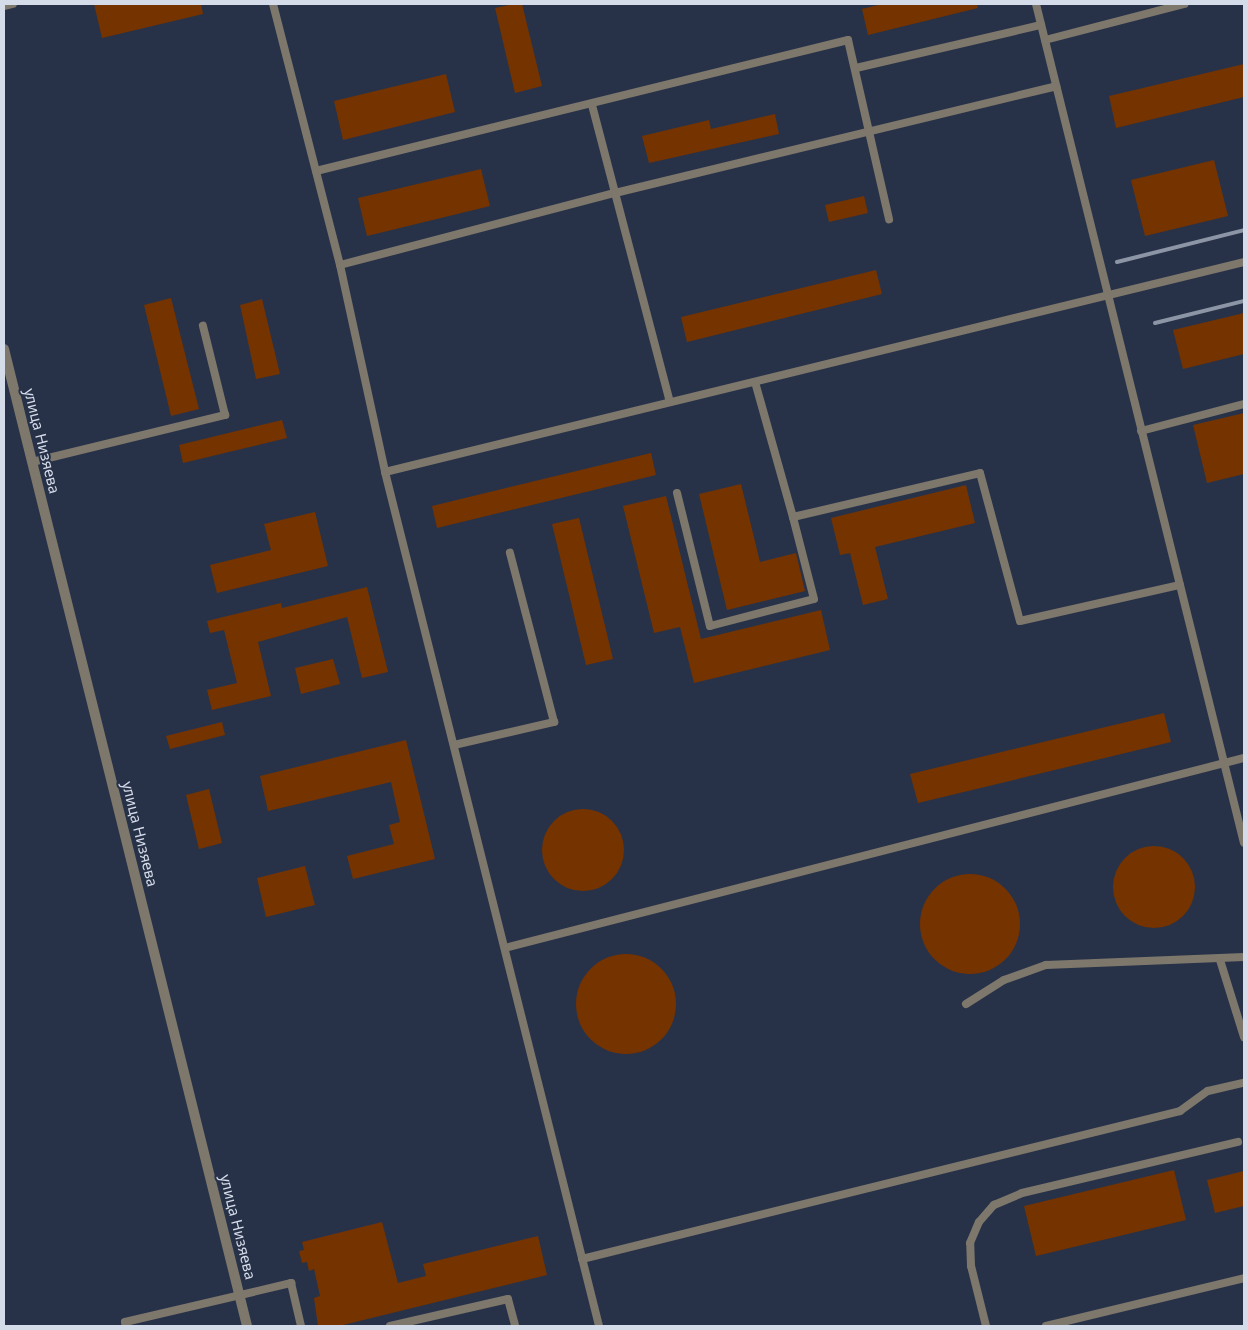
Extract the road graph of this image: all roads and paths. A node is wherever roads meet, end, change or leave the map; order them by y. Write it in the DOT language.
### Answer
graph roads {
  1 [pos="13,4"];
  2 [pos="273,4"];
  3 [pos="1036,4"];
  4 [pos="1184,4"];
  5 [pos="4,6"];
  6 [pos="1042,25"];
  7 [pos="1045,40"];
  8 [pos="856,68"];
  9 [pos="1056,86"];
  10 [pos="592,105"];
  11 [pos="870,131"];
  12 [pos="316,171"];
  13 [pos="615,193"];
  14 [pos="889,218"];
  15 [pos="1244,262"];
  16 [pos="340,265"];
  17 [pos="1107,296"];
  18 [pos="203,326"];
  19 [pos="4,349"];
  20 [pos="756,382"];
  21 [pos="670,402"];
  22 [pos="1244,404"];
  23 [pos="1141,431"];
  24 [pos="32,462"];
  25 [pos="385,472"];
  26 [pos="677,493"];
  27 [pos="793,517"];
  28 [pos="510,553"];
  29 [pos="1180,585"];
  30 [pos="454,745"];
  31 [pos="1244,758"];
  32 [pos="1224,763"];
  33 [pos="1244,843"];
  34 [pos="505,948"];
  35 [pos="1244,957"];
  36 [pos="1220,960"];
  37 [pos="966,1004"];
  38 [pos="1244,1037"];
  39 [pos="1244,1083"];
  40 [pos="1238,1142"];
  41 [pos="582,1259"];
  42 [pos="1244,1278"];
  43 [pos="239,1295"];
  44 [pos="126,1326"];
  45 [pos="247,1326"];
  46 [pos="301,1326"];
  47 [pos="390,1326"];
  48 [pos="515,1326"];
  49 [pos="599,1326"];
  50 [pos="986,1326"];
  51 [pos="1046,1326"];
  1 -- 5 [label="lane"];
  2 -- 12 [label="lane"];
  3 -- 6 [label="lane"];
  4 -- 7 [label="lane"];
  6 -- 7 [label="lane"];
  6 -- 8 [label="lane"];
  7 -- 9 [label="lane"];
  8 -- 10 [label="lane"];
  8 -- 11 [label="lane"];
  9 -- 11 [label="lane"];
  9 -- 17 [label="lane"];
  10 -- 12 [label="lane"];
  10 -- 13 [label="lane"];
  11 -- 13 [label="lane"];
  11 -- 14 [label="lane"];
  12 -- 16 [label="lane"];
  13 -- 16 [label="lane"];
  13 -- 21 [label="lane"];
  15 -- 17 [label="lane"];
  16 -- 25 [label="lane"];
  17 -- 20 [label="lane"];
  17 -- 23 [label="lane"];
  18 -- 24 [label="lane"];
  19 -- 24 [label="street, улица Низяева"];
  20 -- 21 [label="lane"];
  20 -- 27 [label="lane"];
  21 -- 25 [label="lane"];
  22 -- 23 [label="lane"];
  23 -- 29 [label="lane"];
  24 -- 43 [label="street, улица Низяева"];
  25 -- 30 [label="lane"];
  26 -- 27 [label="lane"];
  27 -- 29 [label="lane"];
  28 -- 30 [label="lane"];
  29 -- 32 [label="lane"];
  30 -- 34 [label="lane"];
  31 -- 32 [label="lane"];
  32 -- 33 [label="lane"];
  32 -- 34 [label="lane"];
  34 -- 41 [label="lane"];
  35 -- 36 [label="lane"];
  36 -- 37 [label="lane"];
  36 -- 38 [label="lane"];
  39 -- 41 [label="lane"];
  40 -- 50 [label="lane"];
  41 -- 49 [label="lane"];
  42 -- 51 [label="lane"];
  43 -- 44 [label="lane"];
  43 -- 45 [label="street, улица Низяева"];
  43 -- 46 [label="lane"];
  47 -- 48 [label="lane"];
}
